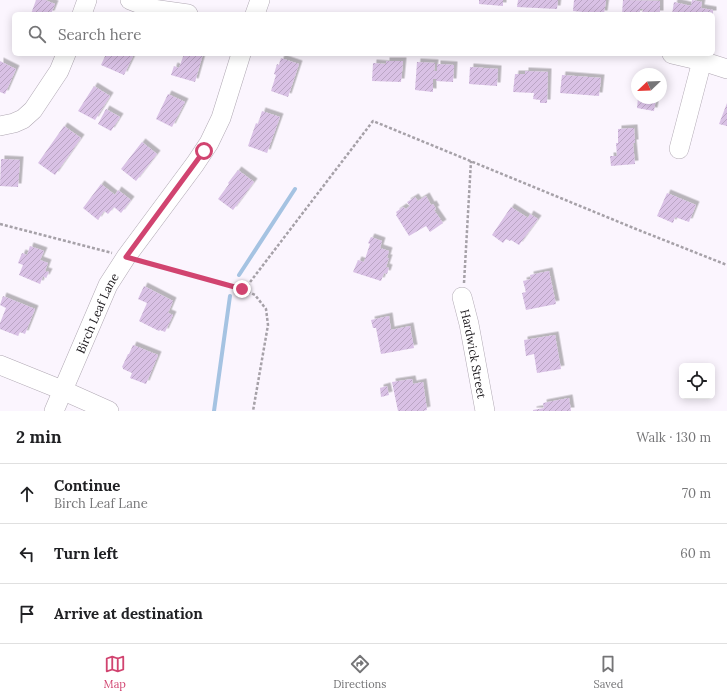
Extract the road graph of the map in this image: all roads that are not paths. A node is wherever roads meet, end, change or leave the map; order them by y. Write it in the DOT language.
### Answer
graph roads {
  1 [pos="87,0"];
  2 [pos="130,0"];
  3 [pos="260,0"];
  4 [pos="83,12"];
  5 [pos="174,12"];
  6 [pos="256,12"];
  7 [pos="65,56"];
  8 [pos="240,56"];
  9 [pos="681,56"];
  10 [pos="702,61"];
  11 [pos="727,69"];
  12 [pos="0,126"];
  13 [pos="679,149"];
  14 [pos="462,297"];
  15 [pos="0,365"];
  16 [pos="62,390"];
  17 [pos="54,411"];
  18 [pos="109,411"];
  19 [pos="485,411"];
  1 -- 4 [label="street"];
  2 -- 5 [label="street"];
  3 -- 6 [label="street"];
  7 -- 12 [label="street"];
  8 -- 16 [label="street, Birch Leaf Lane"];
  9 -- 10 [label="street"];
  10 -- 11 [label="street"];
  10 -- 13 [label="street"];
  14 -- 19 [label="street, Hardwick Street"];
  15 -- 16 [label="street"];
  16 -- 17 [label="street, Birch Leaf Lane"];
  16 -- 18 [label="street"];
}
